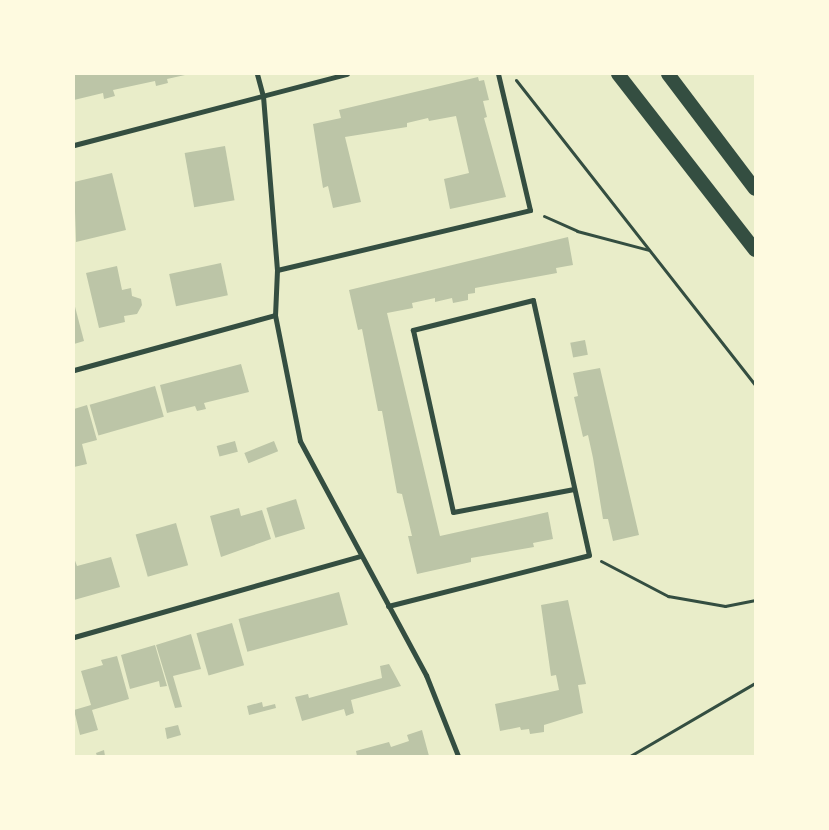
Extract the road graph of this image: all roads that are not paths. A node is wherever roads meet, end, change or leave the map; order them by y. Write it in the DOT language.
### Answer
graph roads {
  1 [pos="257,74"];
  2 [pos="347,74"];
  3 [pos="498,74"];
  4 [pos="618,74"];
  5 [pos="668,74"];
  6 [pos="262,96"];
  7 [pos="74,145"];
  8 [pos="755,189"];
  9 [pos="755,250"];
  10 [pos="277,270"];
  11 [pos="274,315"];
  12 [pos="74,370"];
  13 [pos="574,489"];
  14 [pos="360,556"];
  15 [pos="388,606"];
  16 [pos="74,637"];
  17 [pos="458,756"];
  1 -- 6 [label="street"];
  2 -- 6 [label="street"];
  3 -- 10 [label="street"];
  4 -- 9 [label="highway"];
  5 -- 8 [label="highway"];
  6 -- 7 [label="street"];
  6 -- 10 [label="street"];
  10 -- 11 [label="street"];
  11 -- 12 [label="street"];
  11 -- 14 [label="street"];
  13 -- 13 [label="street"];
  13 -- 15 [label="street"];
  14 -- 15 [label="street"];
  14 -- 16 [label="street"];
  15 -- 17 [label="street"];
}
